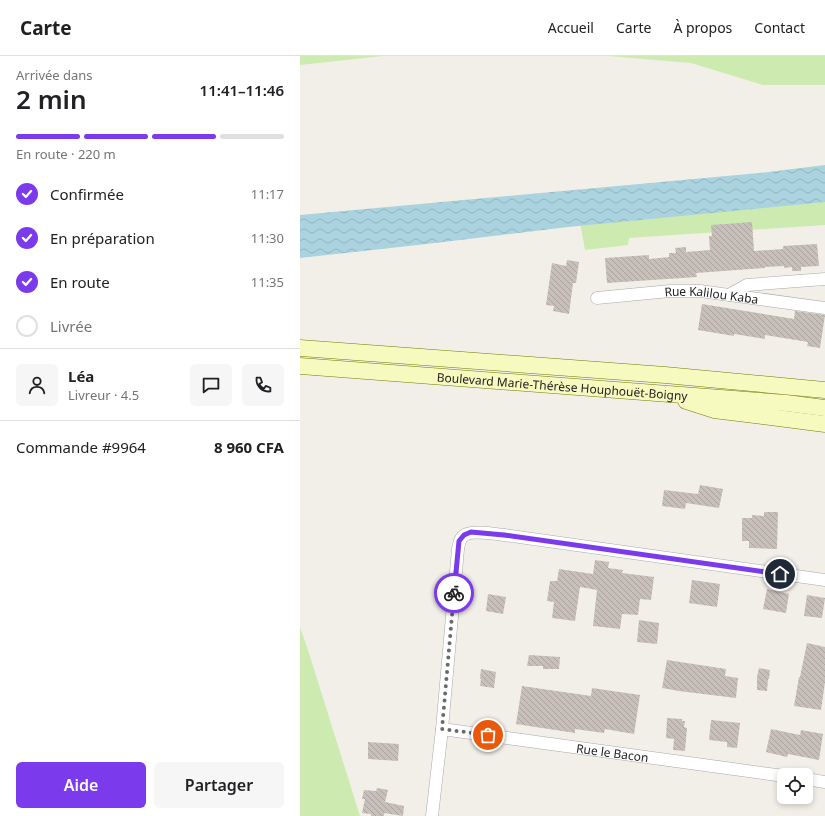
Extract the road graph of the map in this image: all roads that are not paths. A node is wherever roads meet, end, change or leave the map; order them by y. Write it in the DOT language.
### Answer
graph roads {
  1 [pos="825,279"];
  2 [pos="729,295"];
  3 [pos="597,298"];
  4 [pos="825,308"];
  5 [pos="300,348"];
  6 [pos="300,366"];
  7 [pos="825,390"];
  8 [pos="662,393"];
  9 [pos="825,408"];
  10 [pos="825,424"];
  11 [pos="825,580"];
  12 [pos="442,729"];
  13 [pos="777,775"];
  14 [pos="813,780"];
  15 [pos="825,782"];
  16 [pos="432,816"];
  1 -- 2 [label="street"];
  2 -- 3 [label="street, Rue Kalilou Kaba"];
  2 -- 4 [label="street, Rue Kalilou Kaba"];
  5 -- 7 [label="main road, Boulevard Marie-Thérèse Houphouët-Boigny"];
  6 -- 8 [label="main road, Boulevard Marie-Thérèse Houphouët-Boigny"];
  8 -- 9 [label="main road, Boulevard Marie-Thérèse Houphouët-Boigny"];
  8 -- 10 [label="main road"];
  11 -- 12 [label="street"];
  12 -- 13 [label="street, Rue le Bacon"];
  12 -- 16 [label="street"];
  14 -- 15 [label="street"];
}
